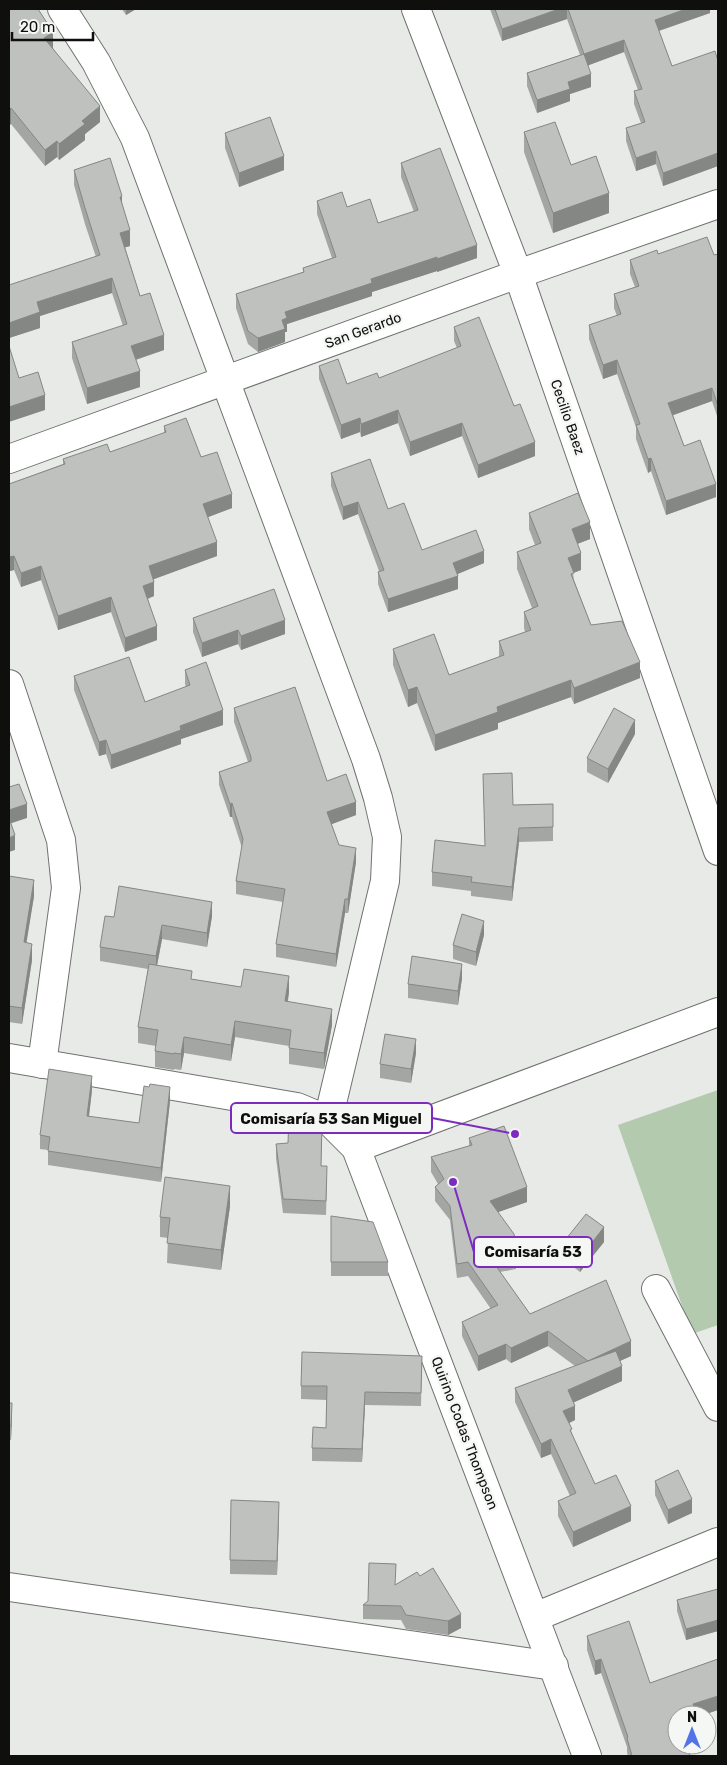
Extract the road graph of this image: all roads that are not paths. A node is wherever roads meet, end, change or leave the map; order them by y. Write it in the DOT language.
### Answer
graph roads {
  1 [pos="62,9"];
  2 [pos="416,9"];
  3 [pos="718,204"];
  4 [pos="518,274"];
  5 [pos="226,380"];
  6 [pos="9,459"];
  7 [pos="9,684"];
  8 [pos="716,835"];
  9 [pos="718,1012"];
  10 [pos="9,1058"];
  11 [pos="42,1064"];
  12 [pos="328,1120"];
  13 [pos="356,1148"];
  14 [pos="656,1288"];
  15 [pos="718,1407"];
  16 [pos="718,1542"];
  17 [pos="9,1587"];
  18 [pos="535,1617"];
  19 [pos="554,1666"];
  20 [pos="587,1756"];
  1 -- 5 [label="street"];
  2 -- 4 [label="street, Cecilio Baez"];
  3 -- 4 [label="street, San Gerardo"];
  4 -- 5 [label="street, San Gerardo"];
  4 -- 8 [label="street, Cecilio Baez"];
  5 -- 6 [label="street, San Gerardo"];
  5 -- 12 [label="street"];
  7 -- 11 [label="street"];
  9 -- 13 [label="street"];
  10 -- 11 [label="street"];
  11 -- 12 [label="street"];
  12 -- 13 [label="street, Quirino Codas Thompson"];
  13 -- 18 [label="street, Quirino Codas Thompson"];
  14 -- 15 [label="street"];
  16 -- 18 [label="street"];
  17 -- 19 [label="street"];
  18 -- 19 [label="street, Quirino Codas Thompson"];
  19 -- 20 [label="street, Quirino Codas Thompson"];
}
